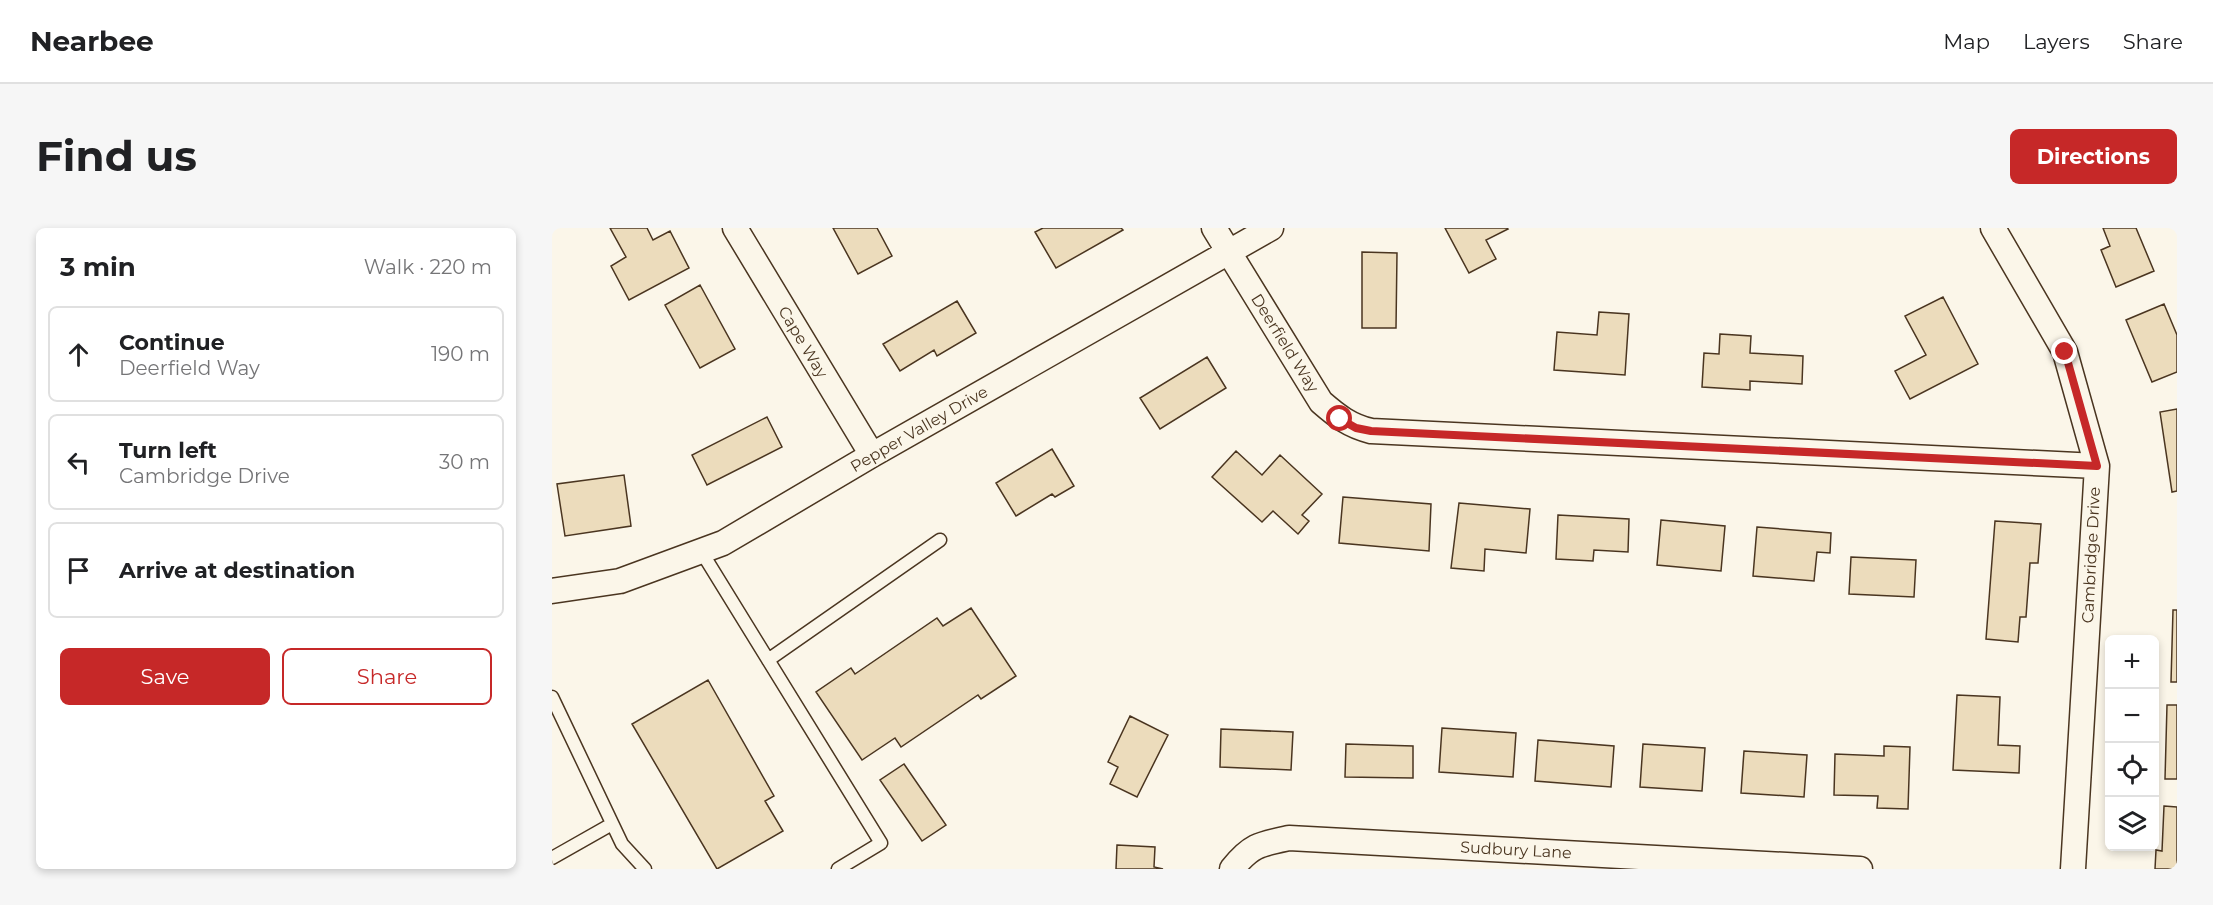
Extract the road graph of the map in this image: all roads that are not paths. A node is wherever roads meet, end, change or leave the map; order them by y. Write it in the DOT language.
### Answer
graph roads {
  1 [pos="735,228"];
  2 [pos="1214,228"];
  3 [pos="1271,228"];
  4 [pos="1993,228"];
  5 [pos="1229,253"];
  6 [pos="872,455"];
  7 [pos="2097,466"];
  8 [pos="940,540"];
  9 [pos="701,551"];
  10 [pos="552,591"];
  11 [pos="768,660"];
  12 [pos="552,697"];
  13 [pos="612,824"];
  14 [pos="552,858"];
  15 [pos="1239,860"];
  16 [pos="645,869"];
  17 [pos="838,869"];
  18 [pos="1860,869"];
  19 [pos="2073,869"];
  1 -- 6 [label="street, Cape Way"];
  2 -- 5 [label="street, Deerfield Way"];
  3 -- 5 [label="street, Pepper Valley Drive"];
  4 -- 7 [label="street, Cambridge Drive"];
  5 -- 6 [label="street, Pepper Valley Drive"];
  5 -- 7 [label="street, Deerfield Way"];
  6 -- 9 [label="street, Pepper Valley Drive"];
  7 -- 19 [label="street, Cambridge Drive"];
  8 -- 11 [label="lane"];
  9 -- 10 [label="street, Pepper Valley Drive"];
  9 -- 11 [label="lane"];
  11 -- 17 [label="lane"];
  12 -- 13 [label="lane"];
  13 -- 14 [label="lane"];
  13 -- 16 [label="lane"];
  15 -- 18 [label="street, Sudbury Lane"];
}
